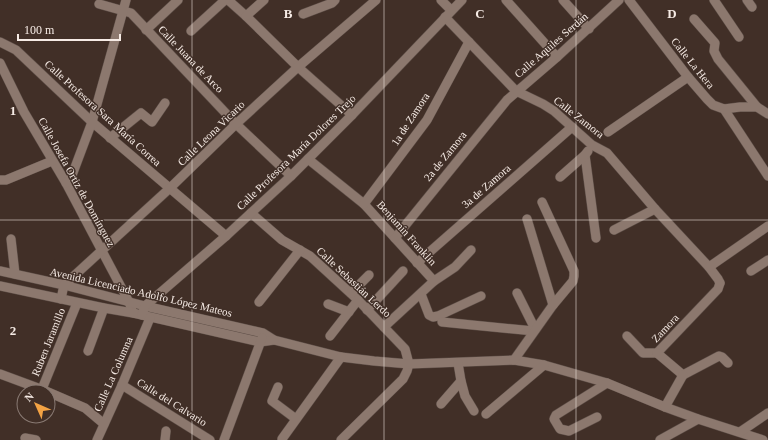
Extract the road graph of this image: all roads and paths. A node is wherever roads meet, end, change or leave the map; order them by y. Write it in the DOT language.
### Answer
graph roads {
  1 [pos="126,0"];
  2 [pos="178,0"];
  3 [pos="226,0"];
  4 [pos="264,0"];
  5 [pos="335,0"];
  6 [pos="376,0"];
  7 [pos="441,0"];
  8 [pos="462,0"];
  9 [pos="506,0"];
  10 [pos="563,0"];
  11 [pos="619,0"];
  12 [pos="629,0"];
  13 [pos="714,0"];
  14 [pos="99,4"];
  15 [pos="124,11"];
  16 [pos="303,14"];
  17 [pos="448,14"];
  18 [pos="246,16"];
  19 [pos="694,19"];
  20 [pos="589,29"];
  21 [pos="146,30"];
  22 [pos="191,31"];
  23 [pos="739,36"];
  24 [pos="0,42"];
  25 [pos="469,42"];
  26 [pos="557,57"];
  27 [pos="0,63"];
  28 [pos="298,68"];
  29 [pos="688,77"];
  30 [pos="516,91"];
  31 [pos="165,103"];
  32 [pos="758,107"];
  33 [pos="724,109"];
  34 [pos="768,114"];
  35 [pos="352,115"];
  36 [pos="92,122"];
  37 [pos="236,124"];
  38 [pos="572,127"];
  39 [pos="608,132"];
  40 [pos="110,138"];
  41 [pos="592,145"];
  42 [pos="586,155"];
  43 [pos="308,159"];
  44 [pos="52,161"];
  45 [pos="291,176"];
  46 [pos="768,176"];
  47 [pos="560,177"];
  48 [pos="0,180"];
  49 [pos="66,183"];
  50 [pos="170,188"];
  51 [pos="542,202"];
  52 [pos="364,204"];
  53 [pos="655,209"];
  54 [pos="251,213"];
  55 [pos="527,219"];
  56 [pos="768,226"];
  57 [pos="614,230"];
  58 [pos="226,236"];
  59 [pos="395,238"];
  60 [pos="596,238"];
  61 [pos="11,239"];
  62 [pos="102,250"];
  63 [pos="300,250"];
  64 [pos="471,250"];
  65 [pos="768,260"];
  66 [pos="417,263"];
  67 [pos="709,267"];
  68 [pos="0,271"];
  69 [pos="403,271"];
  70 [pos="751,271"];
  71 [pos="16,274"];
  72 [pos="369,275"];
  73 [pos="434,281"];
  74 [pos="724,283"];
  75 [pos="64,285"];
  76 [pos="0,286"];
  77 [pos="350,293"];
  78 [pos="517,293"];
  79 [pos="421,294"];
  80 [pos="481,296"];
  81 [pos="61,299"];
  82 [pos="358,300"];
  83 [pos="129,302"];
  84 [pos="259,302"];
  85 [pos="76,303"];
  86 [pos="328,304"];
  87 [pos="553,305"];
  88 [pos="145,306"];
  89 [pos="104,308"];
  90 [pos="367,310"];
  91 [pos="349,312"];
  92 [pos="133,313"];
  93 [pos="146,316"];
  94 [pos="442,322"];
  95 [pos="384,327"];
  96 [pos="534,330"];
  97 [pos="263,333"];
  98 [pos="330,336"];
  99 [pos="627,336"];
  100 [pos="274,340"];
  101 [pos="260,342"];
  102 [pos="88,351"];
  103 [pos="657,353"];
  104 [pos="342,357"];
  105 [pos="514,360"];
  106 [pos="458,363"];
  107 [pos="728,363"];
  108 [pos="409,364"];
  109 [pos="544,365"];
  110 [pos="0,374"];
  111 [pos="683,376"];
  112 [pos="461,380"];
  113 [pos="607,383"];
  114 [pos="27,384"];
  115 [pos="48,384"];
  116 [pos="122,385"];
  117 [pos="278,387"];
  118 [pos="56,395"];
  119 [pos="441,404"];
  120 [pos="665,407"];
  121 [pos="474,411"];
  122 [pos="768,413"];
  123 [pos="486,414"];
  124 [pos="597,417"];
  125 [pos="296,419"];
  126 [pos="698,419"];
  127 [pos="104,424"];
  128 [pos="740,432"];
  129 [pos="25,438"];
  130 [pos="282,439"];
  131 [pos="36,440"];
  132 [pos="97,440"];
  133 [pos="210,440"];
  134 [pos="224,440"];
  135 [pos="341,440"];
  136 [pos="660,440"];
  137 [pos="763,440"];
  1 -- 15 [label="street"];
  2 -- 21 [label="street"];
  3 -- 18 [label="street"];
  3 -- 22 [label="street"];
  4 -- 18 [label="street"];
  5 -- 16 [label="street"];
  6 -- 28 [label="street, Calle Leona Vicario"];
  7 -- 17 [label="street, Calle Zamora"];
  8 -- 17 [label="street, Calle Profesora María Dolores Trejo"];
  9 -- 26 [label="street"];
  10 -- 20 [label="street"];
  11 -- 20 [label="street, Calle Aquiles Serdán"];
  12 -- 29 [label="street, Calle La Hera"];
  13 -- 23 [label="street"];
  14 -- 15 [label="street"];
  15 -- 21 [label="street, Calle Juana de Arco"];
  15 -- 36 [label="street"];
  17 -- 25 [label="street, Calle Zamora"];
  17 -- 35 [label="street, Calle Profesora María Dolores Trejo"];
  18 -- 28 [label="street"];
  19 -- 32 [label="street"];
  20 -- 26 [label="street, Calle Aquiles Serdán"];
  21 -- 37 [label="street, Calle Juana de Arco"];
  24 -- 36 [label="street, Calle Profesora Sara María Correa"];
  25 -- 30 [label="street, Calle Zamora"];
  25 -- 52 [label="street, 1a de Zamora"];
  26 -- 30 [label="street, Calle Aquiles Serdán"];
  27 -- 44 [label="street, Calle Josefa Ortiz de Domínguez"];
  28 -- 35 [label="street"];
  28 -- 37 [label="street, Calle Leona Vicario"];
  29 -- 33 [label="street, Calle La Hera"];
  29 -- 39 [label="street"];
  30 -- 38 [label="street, Calle Zamora"];
  30 -- 59 [label="street, 2a de Zamora"];
  31 -- 40 [label="street"];
  32 -- 33 [label="street"];
  32 -- 34 [label="street"];
  33 -- 46 [label="street, Calle La Hera"];
  35 -- 43 [label="street, Calle Profesora María Dolores Trejo"];
  36 -- 40 [label="street, Calle Profesora Sara María Correa"];
  36 -- 49 [label="street"];
  37 -- 45 [label="street, Calle Juana de Arco"];
  37 -- 50 [label="street, Calle Leona Vicario"];
  38 -- 41 [label="street, Calle Zamora"];
  38 -- 66 [label="street, 3a de Zamora"];
  40 -- 50 [label="street, Calle Profesora Sara María Correa"];
  41 -- 42 [label="street"];
  41 -- 53 [label="street, Calle Zamora"];
  42 -- 47 [label="street"];
  42 -- 60 [label="street"];
  43 -- 45 [label="street, Calle Profesora María Dolores Trejo"];
  43 -- 52 [label="street, Benjamín Franklin"];
  44 -- 48 [label="street"];
  44 -- 49 [label="street, Calle Josefa Ortiz de Domínguez"];
  45 -- 54 [label="street, Calle Profesora María Dolores Trejo"];
  49 -- 62 [label="street, Calle Josefa Ortiz de Domínguez"];
  50 -- 58 [label="street, Calle Profesora Sara María Correa"];
  50 -- 62 [label="street, Calle Leona Vicario"];
  51 -- 87 [label="street"];
  52 -- 59 [label="street, Benjamín Franklin"];
  53 -- 57 [label="street"];
  53 -- 67 [label="street, Calle Zamora"];
  54 -- 58 [label="street, Calle Profesora María Dolores Trejo"];
  54 -- 63 [label="street, Calle Sebastián Lerdo"];
  55 -- 87 [label="street"];
  56 -- 67 [label="street"];
  58 -- 88 [label="street, Calle Profesora María Dolores Trejo"];
  59 -- 66 [label="street, Benjamín Franklin"];
  61 -- 71 [label="street"];
  62 -- 75 [label="street, Calle Leona Vicario"];
  62 -- 83 [label="street, Calle Josefa Ortiz de Domínguez"];
  63 -- 77 [label="street, Calle Sebastián Lerdo"];
  63 -- 84 [label="street"];
  64 -- 73 [label="street"];
  65 -- 70 [label="street"];
  66 -- 73 [label="street, Benjamín Franklin"];
  67 -- 74 [label="street, Calle Zamora"];
  68 -- 71 [label="street, Avenida Licenciado Adolfo López Mateos"];
  69 -- 90 [label="street"];
  71 -- 75 [label="street, Avenida Licenciado Adolfo López Mateos"];
  72 -- 77 [label="street"];
  73 -- 79 [label="street, Benjamín Franklin"];
  74 -- 103 [label="street, Zamora"];
  75 -- 81 [label="street, Ruben Jaramillo"];
  75 -- 83 [label="street, Avenida Licenciado Adolfo López Mateos"];
  76 -- 81 [label="street, Avenida Licenciado Adolfo López Mateos"];
  77 -- 82 [label="street, Calle Sebastián Lerdo"];
  78 -- 96 [label="street"];
  79 -- 80 [label="street"];
  79 -- 95 [label="street, Benjamín Franklin"];
  81 -- 85 [label="street, Avenida Licenciado Adolfo López Mateos"];
  82 -- 90 [label="street, Calle Sebastián Lerdo"];
  82 -- 91 [label="street"];
  83 -- 88 [label="street, Avenida Licenciado Adolfo López Mateos"];
  83 -- 92 [label="street, Calle Josefa Ortiz de Domínguez"];
  85 -- 89 [label="street, Avenida Licenciado Adolfo López Mateos"];
  85 -- 115 [label="street, Ruben Jaramillo"];
  86 -- 91 [label="street"];
  87 -- 96 [label="street"];
  88 -- 93 [label="street"];
  88 -- 97 [label="street, Avenida Licenciado Adolfo López Mateos"];
  89 -- 92 [label="street, Avenida Licenciado Adolfo López Mateos"];
  89 -- 102 [label="street"];
  90 -- 95 [label="street, Calle Sebastián Lerdo"];
  91 -- 98 [label="street"];
  92 -- 93 [label="street, Avenida Licenciado Adolfo López Mateos"];
  93 -- 101 [label="street, Avenida Licenciado Adolfo López Mateos"];
  93 -- 116 [label="street, Calle La Columna"];
  94 -- 96 [label="street"];
  95 -- 108 [label="street, Calle Sebastián Lerdo"];
  96 -- 105 [label="street"];
  97 -- 100 [label="street, Avenida Licenciado Adolfo López Mateos"];
  97 -- 101 [label="street"];
  99 -- 103 [label="street"];
  100 -- 101 [label="street, Avenida Licenciado Adolfo López Mateos"];
  100 -- 104 [label="street, Avenida Licenciado Adolfo López Mateos"];
  101 -- 134 [label="street"];
  103 -- 111 [label="street, Zamora"];
  104 -- 108 [label="street, Avenida Licenciado Adolfo López Mateos"];
  104 -- 125 [label="street"];
  105 -- 106 [label="street, Avenida Licenciado Adolfo López Mateos"];
  105 -- 109 [label="street, Avenida Licenciado Adolfo López Mateos"];
  106 -- 108 [label="street, Avenida Licenciado Adolfo López Mateos"];
  106 -- 112 [label="street"];
  107 -- 111 [label="street"];
  108 -- 135 [label="street"];
  109 -- 113 [label="street, Avenida Licenciado Adolfo López Mateos"];
  109 -- 123 [label="street"];
  110 -- 114 [label="street"];
  111 -- 120 [label="street"];
  112 -- 119 [label="street"];
  112 -- 121 [label="street"];
  113 -- 120 [label="street, Avenida Licenciado Adolfo López Mateos"];
  113 -- 124 [label="street"];
  116 -- 127 [label="street, Calle La Columna"];
  116 -- 133 [label="street, Calle del Calvario"];
  117 -- 125 [label="street"];
  118 -- 127 [label="street"];
  120 -- 126 [label="street, Avenida Licenciado Adolfo López Mateos"];
  122 -- 128 [label="street"];
  125 -- 130 [label="street"];
  126 -- 128 [label="street, Avenida Licenciado Adolfo López Mateos"];
  126 -- 136 [label="street"];
  127 -- 132 [label="street, Calle La Columna"];
  128 -- 137 [label="street, Avenida Licenciado Adolfo López Mateos"];
  129 -- 131 [label="street"];
}
